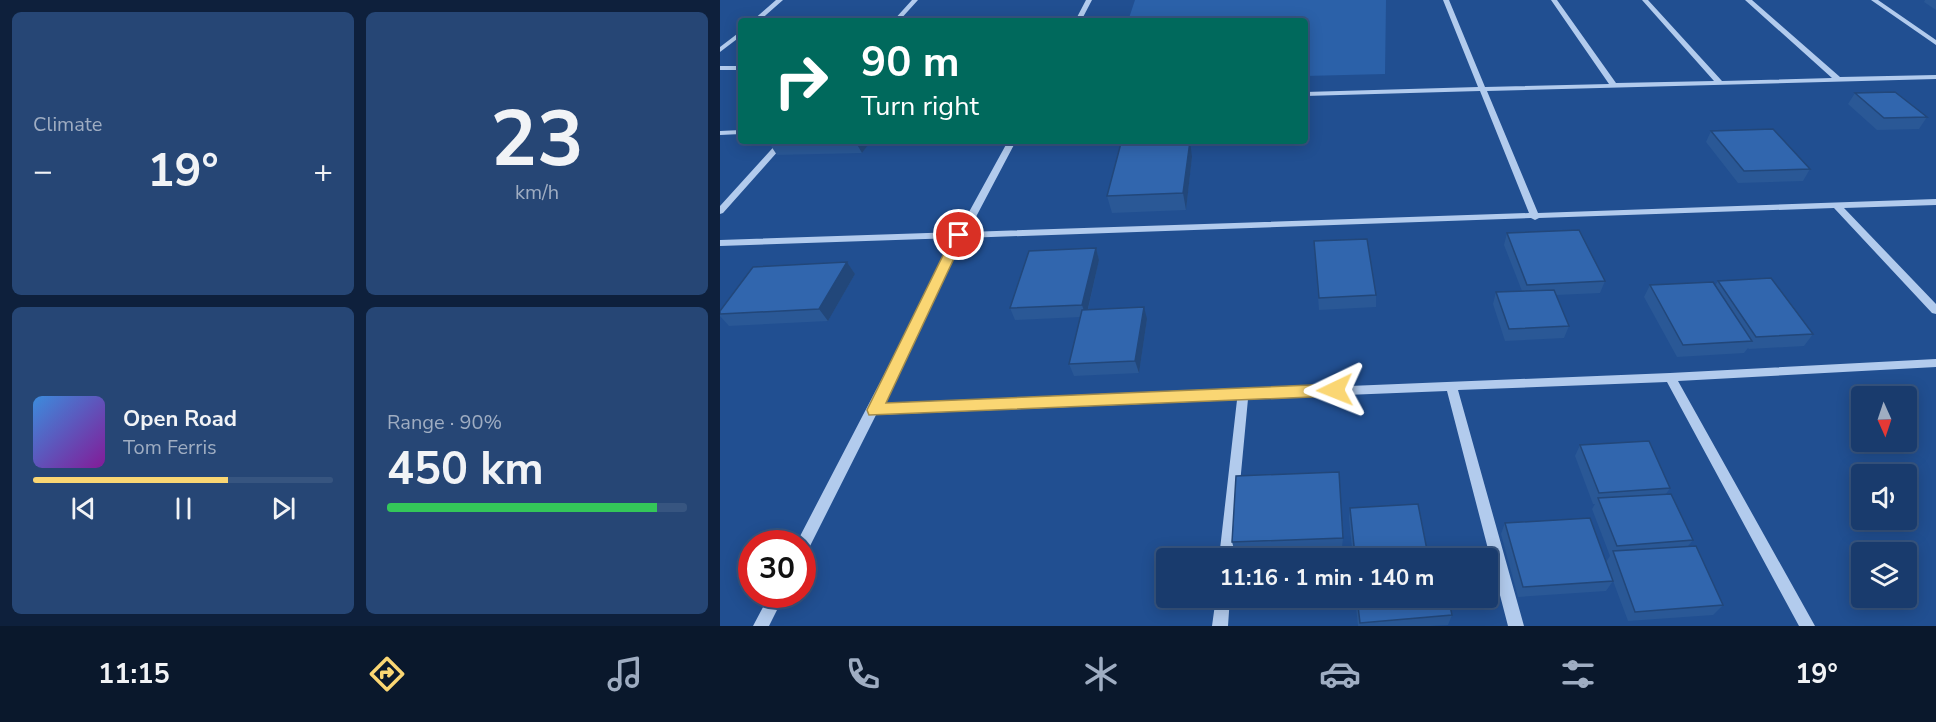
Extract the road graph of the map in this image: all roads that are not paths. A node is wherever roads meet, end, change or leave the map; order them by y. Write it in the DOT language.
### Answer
graph roads {
  1 [pos="780,0"];
  2 [pos="915,0"];
  3 [pos="1089,0"];
  4 [pos="1446,0"];
  5 [pos="1554,0"];
  6 [pos="1645,0"];
  7 [pos="1748,0"];
  8 [pos="1874,0"];
  9 [pos="759,18"];
  10 [pos="899,18"];
  11 [pos="1080,18"];
  12 [pos="738,35"];
  13 [pos="1936,43"];
  14 [pos="720,50"];
  15 [pos="720,68"];
  16 [pos="738,68"];
  17 [pos="1936,77"];
  18 [pos="1838,79"];
  19 [pos="1719,82"];
  20 [pos="1613,85"];
  21 [pos="1483,88"];
  22 [pos="1308,94"];
  23 [pos="738,132"];
  24 [pos="720,133"];
  25 [pos="780,144"];
  26 [pos="1010,144"];
  27 [pos="1936,202"];
  28 [pos="1837,206"];
  29 [pos="720,211"];
  30 [pos="1535,217"];
  31 [pos="959,235"];
  32 [pos="720,243"];
  33 [pos="1936,310"];
  34 [pos="1936,363"];
  35 [pos="1670,377"];
  36 [pos="1451,385"];
  37 [pos="1243,394"];
  38 [pos="875,410"];
  39 [pos="811,530"];
  40 [pos="1227,548"];
  41 [pos="771,608"];
  42 [pos="1221,608"];
  43 [pos="761,626"];
  44 [pos="1220,626"];
  45 [pos="1516,626"];
  46 [pos="1808,626"];
  1 -- 9 [label="street"];
  2 -- 10 [label="street"];
  3 -- 11 [label="street"];
  4 -- 21 [label="street"];
  5 -- 20 [label="street"];
  6 -- 19 [label="street"];
  7 -- 18 [label="street"];
  8 -- 13 [label="street"];
  12 -- 14 [label="street"];
  15 -- 16 [label="street"];
  17 -- 18 [label="street"];
  18 -- 19 [label="street"];
  19 -- 20 [label="street"];
  20 -- 21 [label="street"];
  21 -- 22 [label="street"];
  21 -- 30 [label="street"];
  23 -- 24 [label="street"];
  25 -- 29 [label="street"];
  26 -- 31 [label="street"];
  27 -- 28 [label="street"];
  28 -- 30 [label="street"];
  28 -- 33 [label="street"];
  30 -- 31 [label="street"];
  31 -- 32 [label="street"];
  31 -- 38 [label="street"];
  34 -- 35 [label="street"];
  35 -- 36 [label="street"];
  35 -- 46 [label="street"];
  36 -- 37 [label="street"];
  36 -- 45 [label="street"];
  37 -- 38 [label="street"];
  37 -- 40 [label="street"];
  38 -- 39 [label="street"];
  41 -- 43 [label="street"];
  42 -- 44 [label="street"];
}
